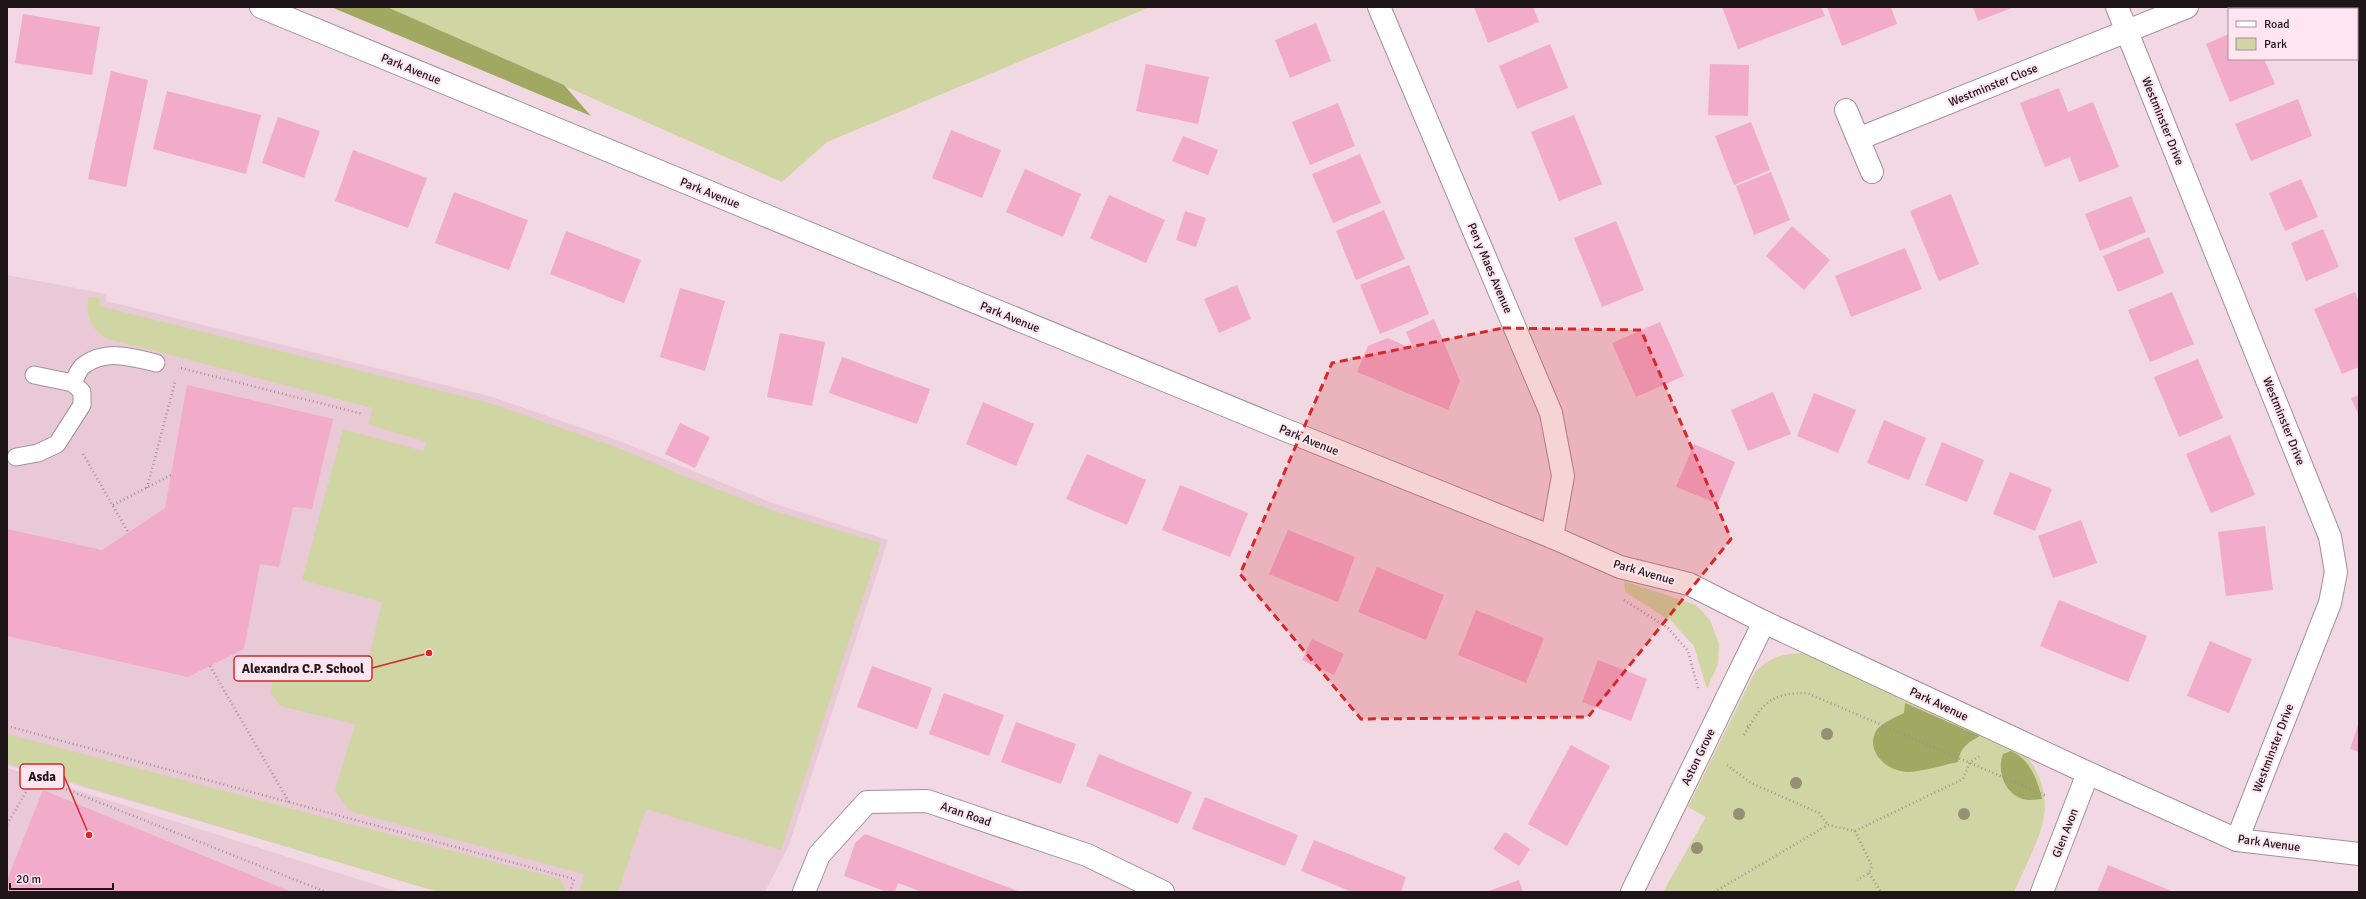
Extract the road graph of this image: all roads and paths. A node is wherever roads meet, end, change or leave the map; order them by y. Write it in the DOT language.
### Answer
graph roads {
  1 [pos="261,7"];
  2 [pos="1379,7"];
  3 [pos="2117,7"];
  4 [pos="2187,7"];
  5 [pos="2127,31"];
  6 [pos="1846,110"];
  7 [pos="1858,139"];
  8 [pos="1872,172"];
  9 [pos="156,363"];
  10 [pos="34,375"];
  11 [pos="73,383"];
  12 [pos="362,414"];
  13 [pos="57,444"];
  14 [pos="16,457"];
  15 [pos="171,475"];
  16 [pos="147,488"];
  17 [pos="113,505"];
  18 [pos="128,532"];
  19 [pos="1552,537"];
  20 [pos="1620,567"];
  21 [pos="1764,622"];
  22 [pos="210,666"];
  23 [pos="1720,712"];
  24 [pos="7,726"];
  25 [pos="2010,737"];
  26 [pos="1970,762"];
  27 [pos="1727,764"];
  28 [pos="2088,774"];
  29 [pos="290,802"];
  30 [pos="2075,808"];
  31 [pos="7,824"];
  32 [pos="1828,825"];
  33 [pos="1855,831"];
  34 [pos="2237,840"];
  35 [pos="2359,854"];
  36 [pos="1869,873"];
  37 [pos="1857,880"];
  38 [pos="326,892"];
  39 [pos="570,892"];
  40 [pos="804,892"];
  41 [pos="1163,892"];
  42 [pos="1632,892"];
  43 [pos="1714,892"];
  44 [pos="1882,892"];
  45 [pos="2042,892"];
  1 -- 19 [label="street, Park Avenue"];
  2 -- 19 [label="street, Pen y Maes Avenue"];
  3 -- 5 [label="street, Westminster Drive"];
  4 -- 5 [label="street, Westminster Close"];
  5 -- 7 [label="street, Westminster Close"];
  5 -- 34 [label="street, Westminster Drive"];
  6 -- 7 [label="street"];
  7 -- 8 [label="street"];
  9 -- 11 [label="lane"];
  10 -- 11 [label="lane"];
  11 -- 13 [label="lane"];
  12 -- 16 [label="path"];
  13 -- 14 [label="lane"];
  13 -- 17 [label="path"];
  15 -- 16 [label="path"];
  16 -- 17 [label="path"];
  17 -- 18 [label="path"];
  19 -- 20 [label="street, Park Avenue"];
  20 -- 21 [label="street, Park Avenue"];
  20 -- 23 [label="path"];
  21 -- 23 [label="street, Aston Grove"];
  21 -- 25 [label="street, Park Avenue"];
  22 -- 29 [label="path"];
  23 -- 26 [label="path"];
  23 -- 42 [label="street, Aston Grove"];
  24 -- 29 [label="path"];
  25 -- 26 [label="path"];
  25 -- 28 [label="street, Park Avenue"];
  26 -- 30 [label="path"];
  26 -- 33 [label="path"];
  27 -- 32 [label="path"];
  28 -- 30 [label="street, Glen Avon"];
  28 -- 34 [label="street, Park Avenue"];
  29 -- 39 [label="path"];
  30 -- 45 [label="street, Glen Avon"];
  31 -- 38 [label="path"];
  32 -- 33 [label="path"];
  32 -- 43 [label="path"];
  33 -- 36 [label="path"];
  34 -- 35 [label="street, Park Avenue"];
  36 -- 37 [label="path"];
  36 -- 44 [label="path"];
  40 -- 41 [label="street, Aran Road"];
}
